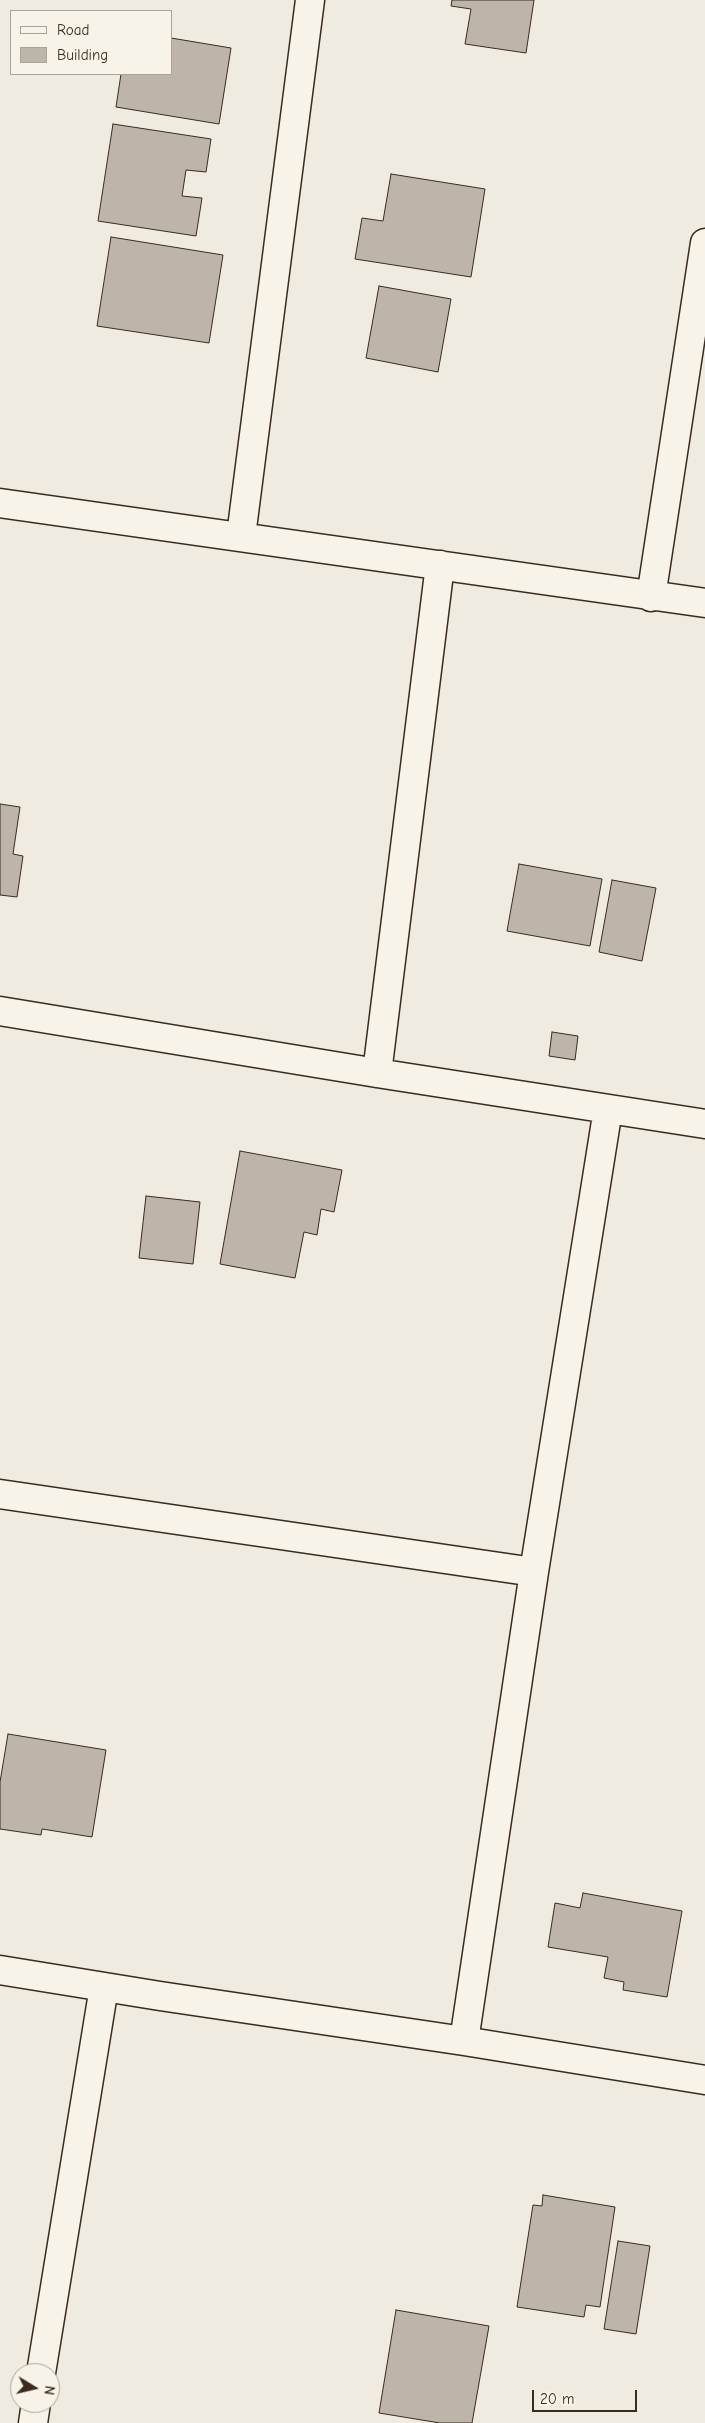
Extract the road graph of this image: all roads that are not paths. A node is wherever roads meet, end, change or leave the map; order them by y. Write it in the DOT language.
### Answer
graph roads {
  1 [pos="310,0"];
  2 [pos="705,243"];
  3 [pos="0,503"];
  4 [pos="241,536"];
  5 [pos="440,566"];
  6 [pos="652,597"];
  7 [pos="705,603"];
  8 [pos="0,1012"];
  9 [pos="377,1073"];
  10 [pos="608,1109"];
  11 [pos="705,1124"];
  12 [pos="0,1494"];
  13 [pos="534,1572"];
  14 [pos="0,1970"];
  15 [pos="104,1987"];
  16 [pos="464,2041"];
  17 [pos="705,2080"];
  18 [pos="43,2363"];
  1 -- 4 [label="street"];
  2 -- 6 [label="street"];
  3 -- 4 [label="street"];
  4 -- 5 [label="street"];
  5 -- 6 [label="street"];
  5 -- 9 [label="street"];
  6 -- 7 [label="street"];
  8 -- 9 [label="street"];
  9 -- 10 [label="street"];
  10 -- 11 [label="street"];
  10 -- 13 [label="street"];
  12 -- 13 [label="street"];
  13 -- 16 [label="street"];
  14 -- 15 [label="street"];
  15 -- 16 [label="street"];
  15 -- 18 [label="street"];
  16 -- 17 [label="street"];
}
